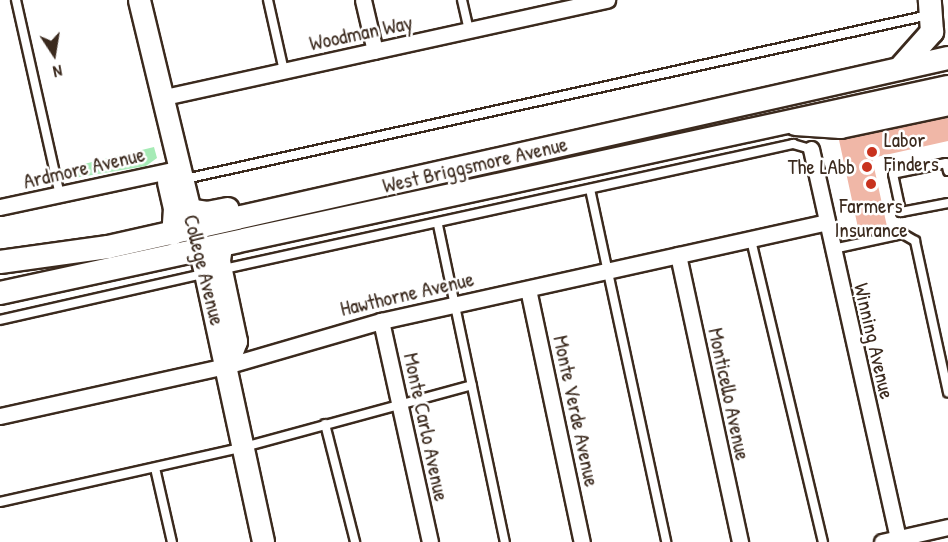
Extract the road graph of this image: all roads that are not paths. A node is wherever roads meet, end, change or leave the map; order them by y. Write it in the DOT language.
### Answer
graph roads {
  1 [pos="16,0"];
  2 [pos="139,0"];
  3 [pos="268,0"];
  4 [pos="363,0"];
  5 [pos="462,0"];
  6 [pos="606,0"];
  7 [pos="559,5"];
  8 [pos="931,7"];
  9 [pos="469,30"];
  10 [pos="375,51"];
  11 [pos="948,58"];
  12 [pos="899,69"];
  13 [pos="284,71"];
  14 [pos="948,87"];
  15 [pos="160,98"];
  16 [pos="948,104"];
  17 [pos="785,123"];
  18 [pos="811,149"];
  19 [pos="948,171"];
  20 [pos="175,174"];
  21 [pos="590,189"];
  22 [pos="60,195"];
  23 [pos="948,203"];
  24 [pos="0,207"];
  25 [pos="191,219"];
  26 [pos="826,222"];
  27 [pos="438,225"];
  28 [pos="172,234"];
  29 [pos="751,240"];
  30 [pos="210,248"];
  31 [pos="831,249"];
  32 [pos="678,255"];
  33 [pos="0,262"];
  34 [pos="607,271"];
  35 [pos="213,272"];
  36 [pos="528,289"];
  37 [pos="0,293"];
  38 [pos="455,305"];
  39 [pos="0,320"];
  40 [pos="381,321"];
  41 [pos="236,341"];
  42 [pos="253,357"];
  43 [pos="226,366"];
  44 [pos="472,385"];
  45 [pos="948,392"];
  46 [pos="399,402"];
  47 [pos="0,416"];
  48 [pos="325,424"];
  49 [pos="244,447"];
  50 [pos="155,468"];
  51 [pos="0,502"];
  52 [pos="948,527"];
  53 [pos="899,540"];
  54 [pos="172,542"];
  55 [pos="263,542"];
  56 [pos="355,542"];
  57 [pos="430,542"];
  58 [pos="505,542"];
  59 [pos="582,542"];
  60 [pos="666,542"];
  61 [pos="740,542"];
  62 [pos="823,542"];
  63 [pos="882,542"];
  1 -- 22 [label="lane"];
  2 -- 15 [label="street"];
  3 -- 13 [label="lane"];
  4 -- 10 [label="street"];
  5 -- 9 [label="lane"];
  6 -- 7 [label="street, Woodman Way"];
  7 -- 9 [label="street, Woodman Way"];
  8 -- 12 [label="main road"];
  8 -- 20 [label="lane"];
  9 -- 10 [label="street, Woodman Way"];
  10 -- 13 [label="street, Woodman Way"];
  11 -- 12 [label="main road, West Briggsmore Avenue"];
  12 -- 25 [label="main road, West Briggsmore Avenue"];
  13 -- 15 [label="street, Woodman Way"];
  14 -- 17 [label="main road, West Briggsmore Avenue"];
  15 -- 20 [label="street"];
  16 -- 17 [label="street"];
  17 -- 30 [label="main road, West Briggsmore Avenue"];
  18 -- 21 [label="lane"];
  18 -- 26 [label="street, Winning Avenue"];
  19 -- 23 [label="lane"];
  20 -- 22 [label="street, Ardmore Avenue"];
  20 -- 25 [label="street, College Avenue"];
  20 -- 28 [label="street"];
  21 -- 27 [label="lane"];
  21 -- 34 [label="lane"];
  22 -- 24 [label="street, Ardmore Avenue"];
  25 -- 28 [label="main road, West Briggsmore Avenue"];
  25 -- 30 [label="street, College Avenue"];
  26 -- 29 [label="street, Hawthorne Avenue"];
  26 -- 31 [label="street, Winning Avenue"];
  27 -- 35 [label="lane"];
  27 -- 38 [label="lane"];
  28 -- 33 [label="main road, West Briggsmore Avenue"];
  29 -- 32 [label="street, Hawthorne Avenue"];
  29 -- 62 [label="lane"];
  30 -- 35 [label="street, College Avenue"];
  30 -- 37 [label="main road, West Briggsmore Avenue"];
  31 -- 45 [label="lane"];
  31 -- 53 [label="street, Winning Avenue"];
  32 -- 34 [label="street, Hawthorne Avenue"];
  32 -- 61 [label="street, Monticello Avenue"];
  34 -- 36 [label="street, Hawthorne Avenue"];
  34 -- 60 [label="lane"];
  35 -- 39 [label="lane"];
  35 -- 41 [label="street"];
  35 -- 43 [label="street, College Avenue"];
  36 -- 38 [label="street, Hawthorne Avenue"];
  36 -- 59 [label="street, Monte Verde Avenue"];
  38 -- 40 [label="street, Hawthorne Avenue"];
  38 -- 44 [label="lane"];
  40 -- 42 [label="street, Hawthorne Avenue"];
  40 -- 46 [label="street, Monte Carlo Avenue"];
  41 -- 42 [label="street"];
  41 -- 43 [label="street"];
  42 -- 43 [label="street, Hawthorne Avenue"];
  43 -- 47 [label="street, Hawthorne Avenue"];
  43 -- 49 [label="street, College Avenue"];
  44 -- 46 [label="lane"];
  44 -- 58 [label="lane"];
  46 -- 48 [label="lane"];
  46 -- 57 [label="street, Monte Carlo Avenue"];
  48 -- 49 [label="lane"];
  48 -- 56 [label="lane"];
  49 -- 50 [label="lane"];
  49 -- 55 [label="street, College Avenue"];
  50 -- 51 [label="lane"];
  50 -- 54 [label="lane"];
  52 -- 53 [label="street"];
  53 -- 63 [label="street"];
}
